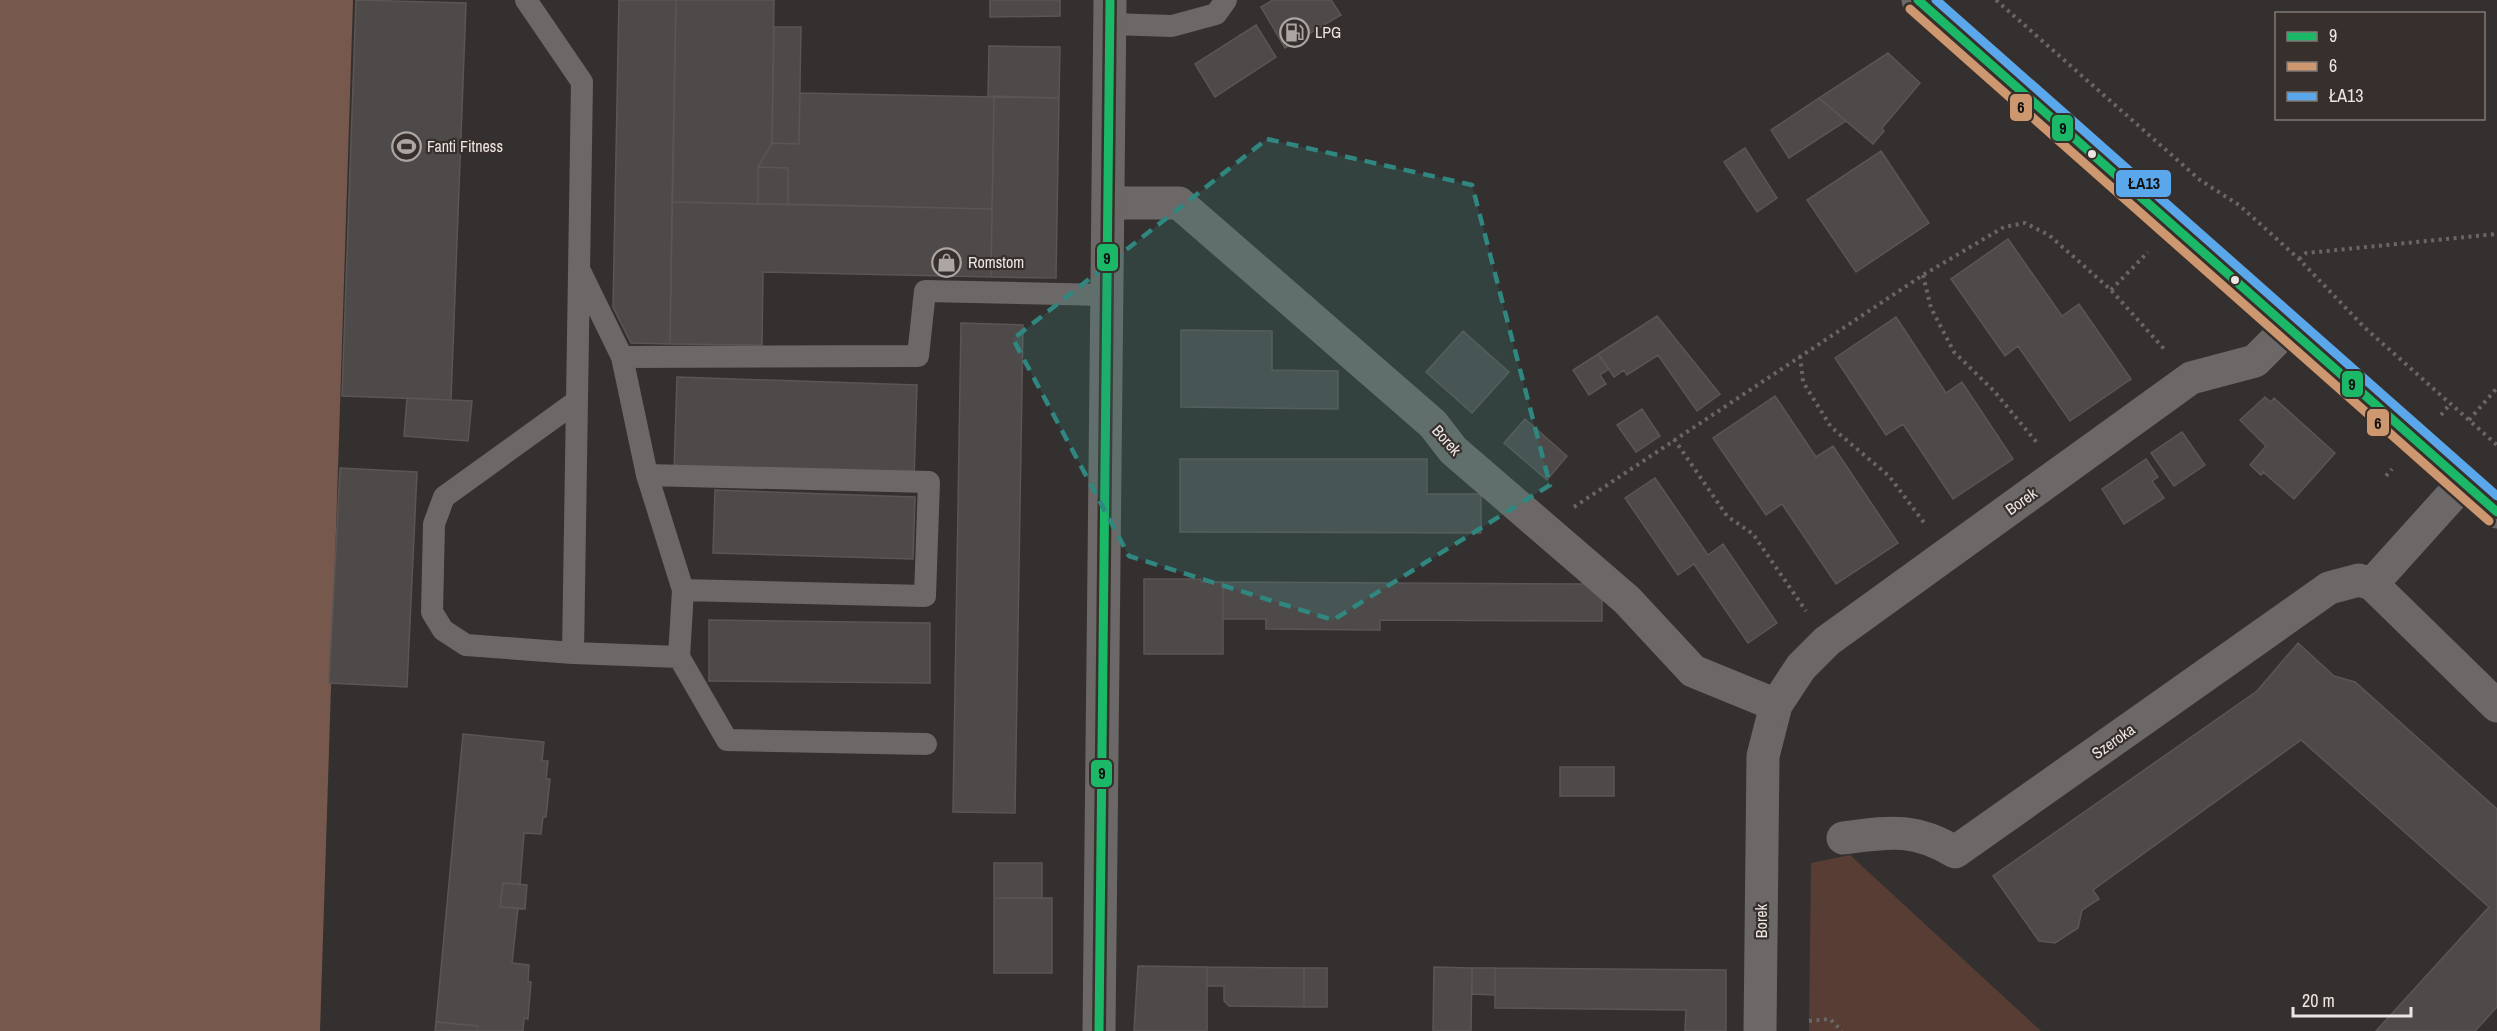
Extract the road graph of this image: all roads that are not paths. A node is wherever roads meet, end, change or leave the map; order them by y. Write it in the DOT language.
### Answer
graph roads {
  1 [pos="526,0"];
  2 [pos="1237,0"];
  3 [pos="1918,0"];
  4 [pos="1221,7"];
  5 [pos="1110,12"];
  6 [pos="1108,203"];
  7 [pos="579,269"];
  8 [pos="1106,296"];
  9 [pos="2288,328"];
  10 [pos="622,357"];
  11 [pos="577,401"];
  12 [pos="647,475"];
  13 [pos="2464,482"];
  14 [pos="2497,512"];
  15 [pos="2372,584"];
  16 [pos="683,590"];
  17 [pos="573,653"];
  18 [pos="679,657"];
  19 [pos="1776,705"];
  20 [pos="2497,706"];
  21 [pos="926,744"];
  22 [pos="1843,838"];
  23 [pos="1099,1031"];
  24 [pos="1760,1031"];
  1 -- 7 [label="lane"];
  2 -- 4 [label="lane"];
  3 -- 9 [label="street"];
  4 -- 5 [label="lane"];
  5 -- 6 [label="street"];
  6 -- 8 [label="street"];
  6 -- 19 [label="street, Borek"];
  7 -- 10 [label="lane"];
  7 -- 11 [label="lane"];
  8 -- 10 [label="lane"];
  8 -- 23 [label="street"];
  9 -- 13 [label="street"];
  9 -- 19 [label="street, Borek"];
  10 -- 12 [label="lane"];
  11 -- 17 [label="lane"];
  11 -- 17 [label="lane"];
  12 -- 16 [label="lane"];
  12 -- 16 [label="lane"];
  13 -- 14 [label="street"];
  13 -- 15 [label="street"];
  15 -- 20 [label="street"];
  15 -- 22 [label="street, Szeroka"];
  16 -- 18 [label="lane"];
  17 -- 18 [label="lane"];
  18 -- 21 [label="lane"];
  19 -- 24 [label="street, Borek"];
}
